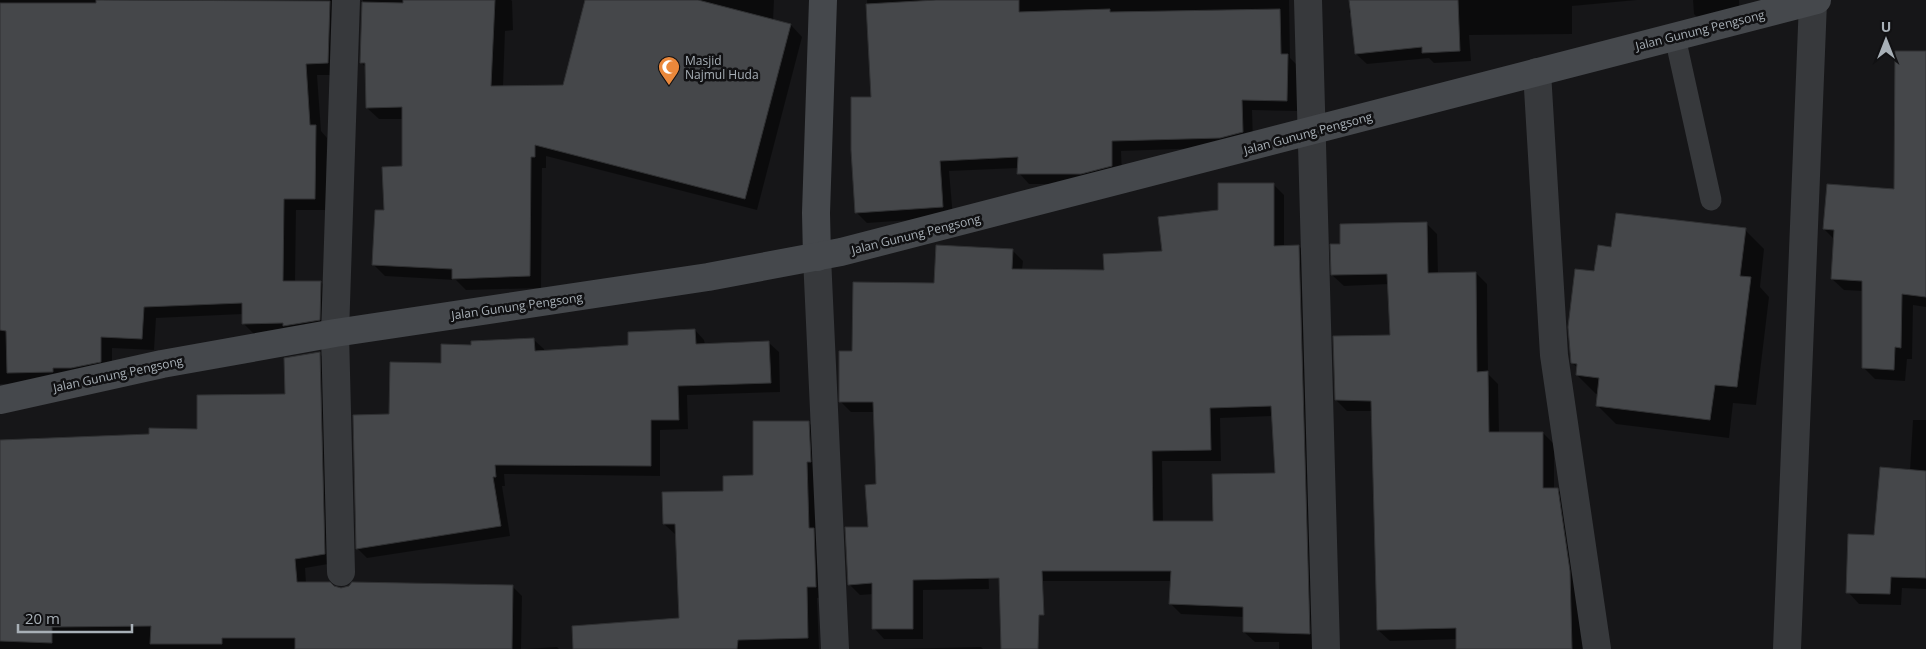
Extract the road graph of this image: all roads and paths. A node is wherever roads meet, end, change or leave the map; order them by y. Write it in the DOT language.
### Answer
graph roads {
  1 [pos="346,0"];
  2 [pos="823,0"];
  3 [pos="1308,0"];
  4 [pos="1815,1"];
  5 [pos="1675,37"];
  6 [pos="1537,72"];
  7 [pos="1312,132"];
  8 [pos="1711,200"];
  9 [pos="817,257"];
  10 [pos="334,333"];
  11 [pos="0,400"];
  12 [pos="341,572"];
  13 [pos="836,649"];
  14 [pos="1326,649"];
  15 [pos="1597,649"];
  16 [pos="1787,649"];
  1 -- 10 [label="street"];
  2 -- 9 [label="street"];
  3 -- 7 [label="street"];
  4 -- 5 [label="street, Jalan Gunung Pengsong"];
  4 -- 16 [label="street"];
  5 -- 6 [label="street, Jalan Gunung Pengsong"];
  5 -- 8 [label="lane"];
  6 -- 7 [label="street, Jalan Gunung Pengsong"];
  6 -- 15 [label="street"];
  7 -- 9 [label="street, Jalan Gunung Pengsong"];
  7 -- 14 [label="street"];
  9 -- 10 [label="street, Jalan Gunung Pengsong"];
  9 -- 13 [label="street"];
  10 -- 11 [label="street, Jalan Gunung Pengsong"];
  10 -- 12 [label="street"];
}
